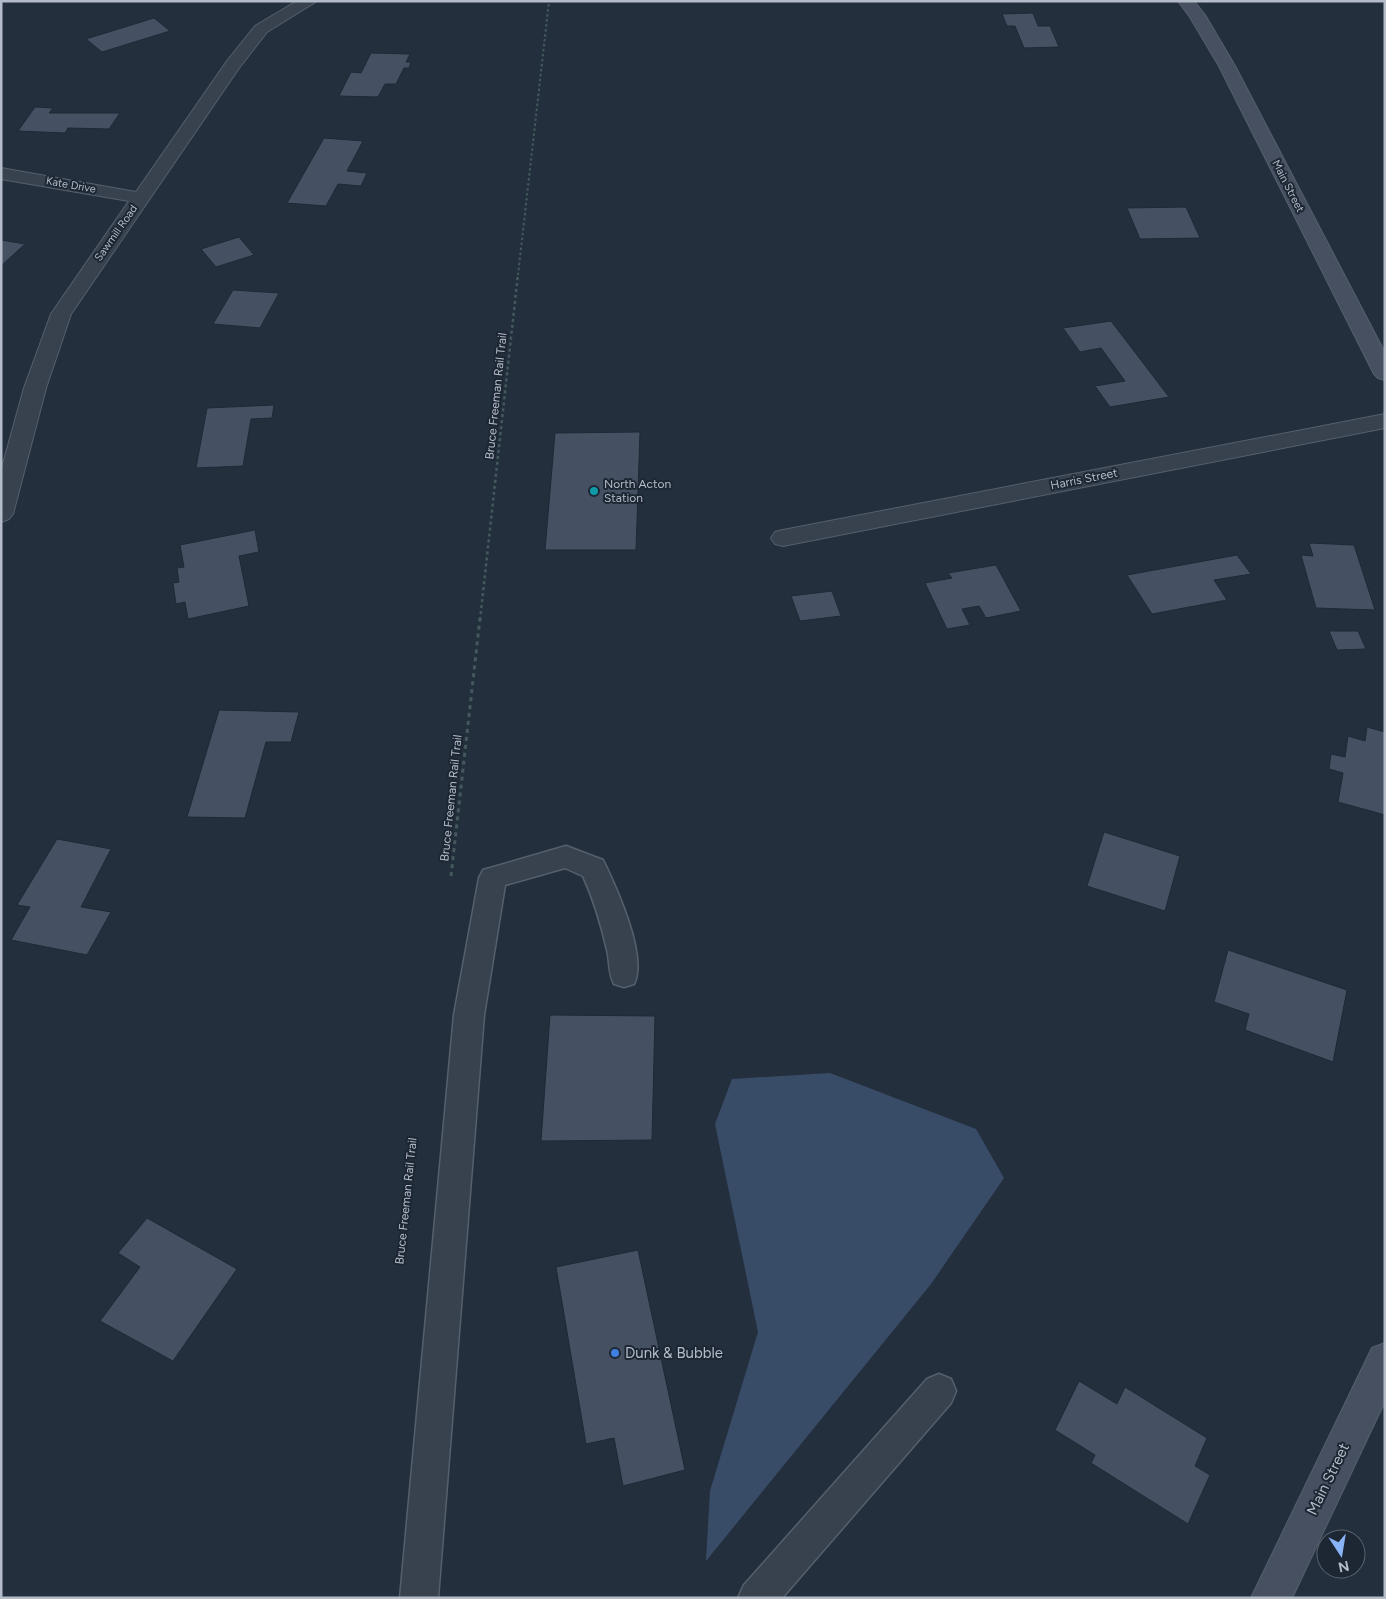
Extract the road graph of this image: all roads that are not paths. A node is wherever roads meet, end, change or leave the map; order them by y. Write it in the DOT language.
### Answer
graph roads {
  1 [pos="309,1"];
  2 [pos="1186,1"];
  3 [pos="1,172"];
  4 [pos="141,198"];
  5 [pos="1385,374"];
  6 [pos="1385,421"];
  7 [pos="1,514"];
  8 [pos="783,538"];
  9 [pos="624,975"];
  10 [pos="1385,1361"];
  11 [pos="939,1391"];
  12 [pos="419,1598"];
  13 [pos="757,1598"];
  14 [pos="1270,1598"];
  1 -- 4 [label="street, Sawmill Road"];
  2 -- 5 [label="main road, Main Street"];
  3 -- 4 [label="street, Kate Drive"];
  4 -- 7 [label="street, Sawmill Road"];
  6 -- 8 [label="street, Harris Street"];
  9 -- 12 [label="lane"];
  10 -- 14 [label="main road, Main Street"];
  11 -- 13 [label="lane"];
}
